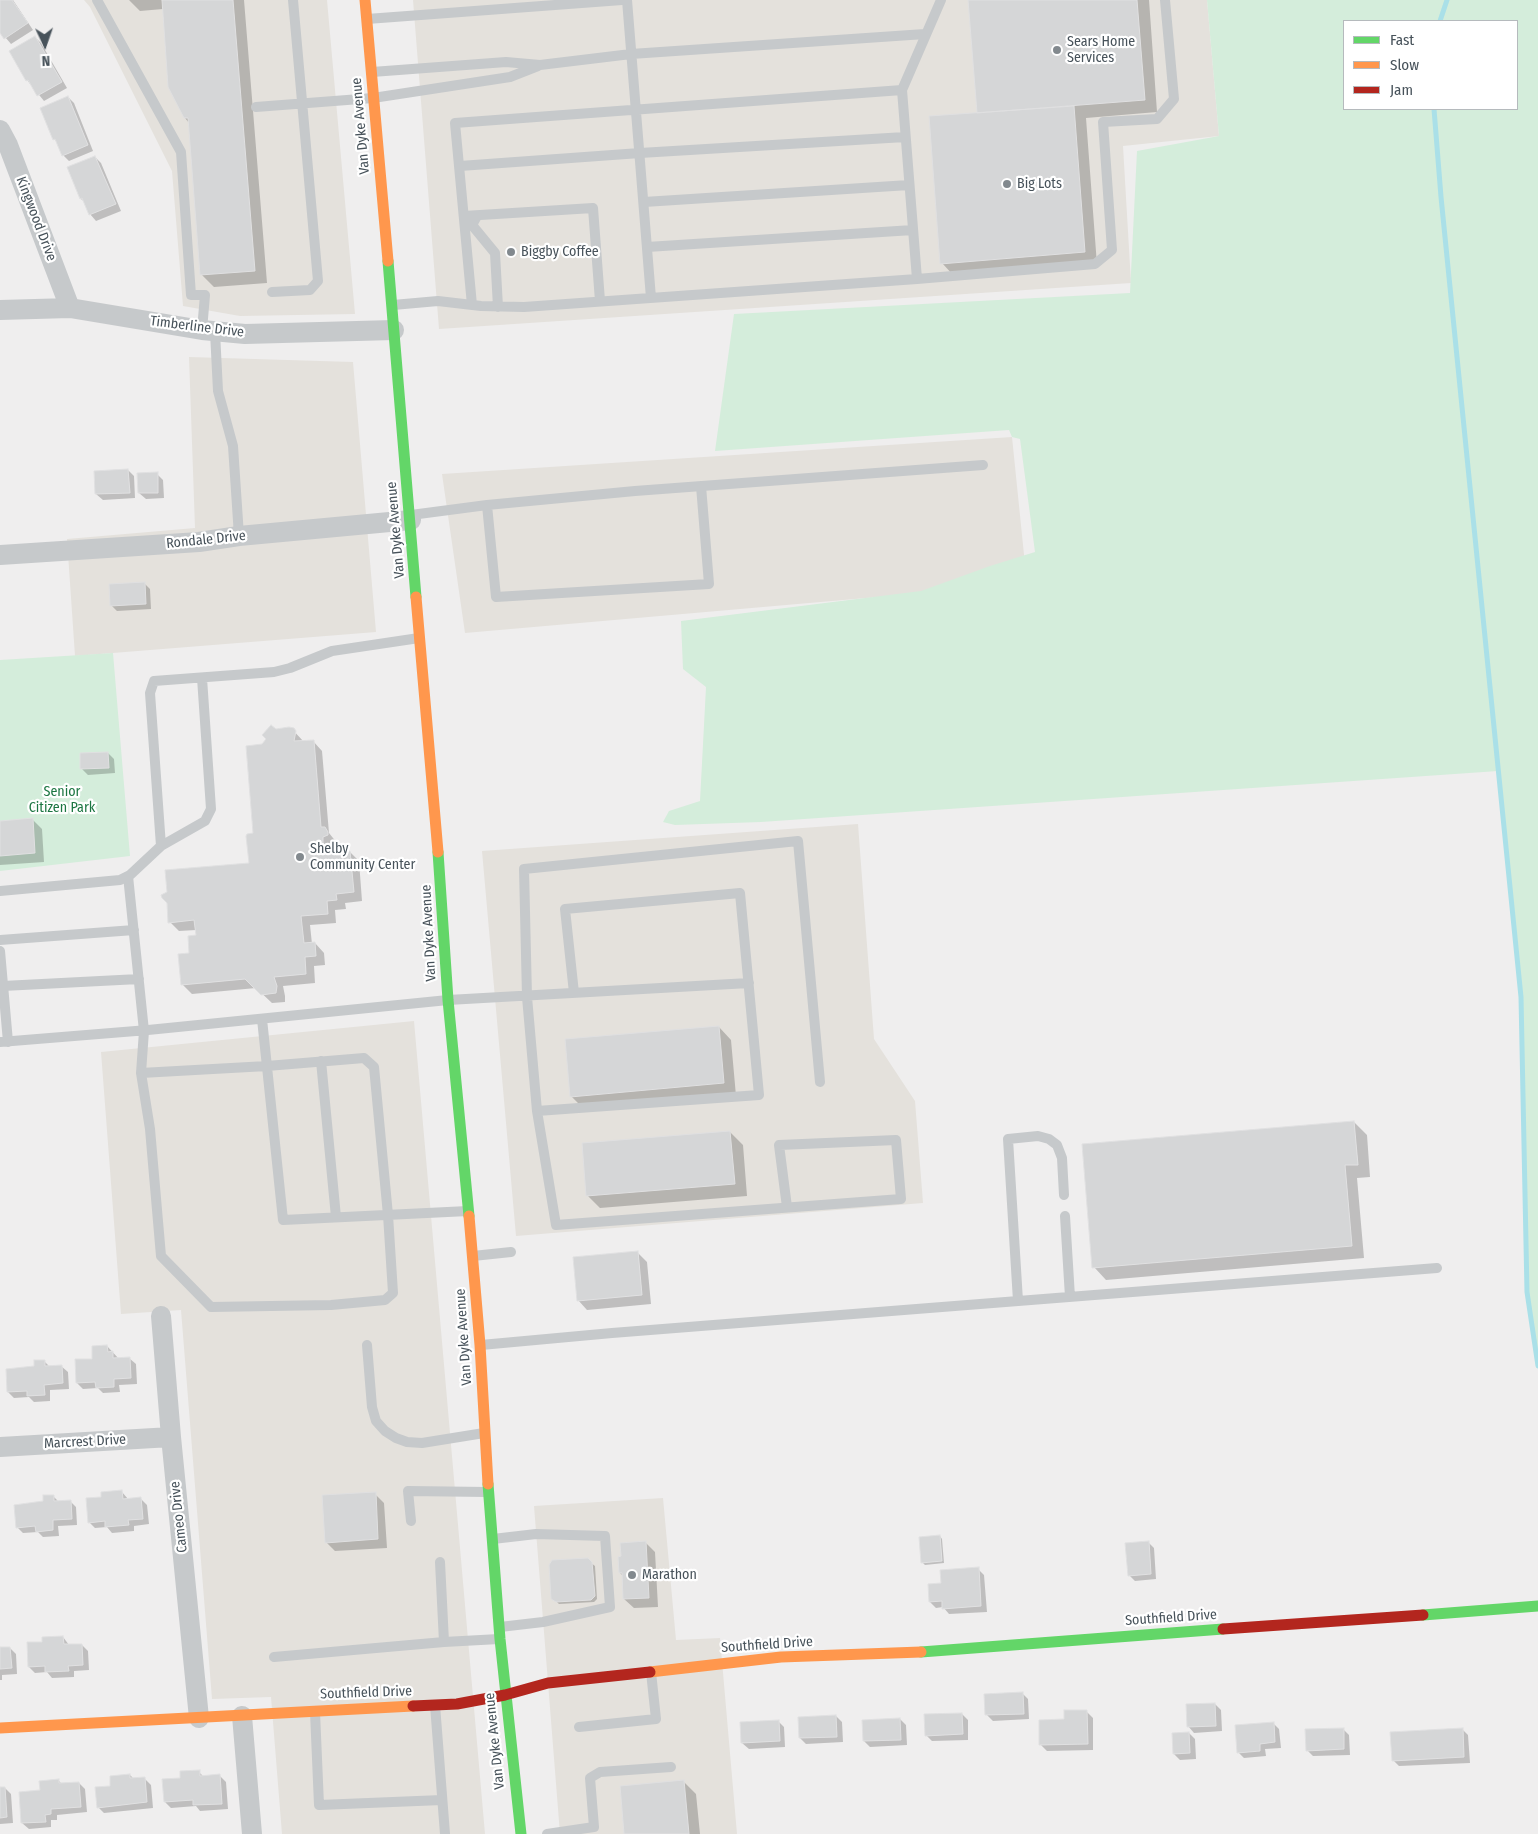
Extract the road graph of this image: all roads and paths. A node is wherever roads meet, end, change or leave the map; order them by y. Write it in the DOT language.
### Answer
graph roads {
  1 [pos="97,0"];
  2 [pos="293,0"];
  3 [pos="365,0"];
  4 [pos="622,0"];
  5 [pos="627,0"];
  6 [pos="940,0"];
  7 [pos="1165,0"];
  8 [pos="366,19"];
  9 [pos="925,34"];
  10 [pos="631,54"];
  11 [pos="540,65"];
  12 [pos="371,72"];
  13 [pos="902,90"];
  14 [pos="374,98"];
  15 [pos="302,103"];
  16 [pos="256,107"];
  17 [pos="636,111"];
  18 [pos="0,130"];
  19 [pos="905,137"];
  20 [pos="640,153"];
  21 [pos="460,166"];
  22 [pos="909,185"];
  23 [pos="644,202"];
  24 [pos="464,216"];
  25 [pos="477,216"];
  26 [pos="913,230"];
  27 [pos="647,247"];
  28 [pos="917,279"];
  29 [pos="272,292"];
  30 [pos="652,298"];
  31 [pos="600,301"];
  32 [pos="392,305"];
  33 [pos="472,305"];
  34 [pos="498,307"];
  35 [pos="70,308"];
  36 [pos="0,310"];
  37 [pos="394,330"];
  38 [pos="208,331"];
  39 [pos="983,465"];
  40 [pos="700,486"];
  41 [pos="488,505"];
  42 [pos="410,518"];
  43 [pos="239,536"];
  44 [pos="0,555"];
  45 [pos="420,638"];
  46 [pos="202,678"];
  47 [pos="161,846"];
  48 [pos="128,876"];
  49 [pos="0,891"];
  50 [pos="134,930"];
  51 [pos="0,940"];
  52 [pos="0,951"];
  53 [pos="139,979"];
  54 [pos="749,983"];
  55 [pos="3,986"];
  56 [pos="574,993"];
  57 [pos="527,997"];
  58 [pos="448,1000"];
  59 [pos="262,1019"];
  60 [pos="144,1030"];
  61 [pos="4,1042"];
  62 [pos="321,1061"];
  63 [pos="267,1066"];
  64 [pos="142,1073"];
  65 [pos="820,1082"];
  66 [pos="537,1111"];
  67 [pos="1064,1195"];
  68 [pos="787,1207"];
  69 [pos="469,1211"];
  70 [pos="388,1215"];
  71 [pos="1065,1216"];
  72 [pos="336,1217"];
  73 [pos="511,1252"];
  74 [pos="472,1256"];
  75 [pos="1438,1268"];
  76 [pos="1070,1297"];
  77 [pos="1018,1301"];
  78 [pos="161,1316"];
  79 [pos="367,1345"];
  80 [pos="480,1345"];
  81 [pos="485,1433"];
  82 [pos="171,1437"];
  83 [pos="0,1447"];
  84 [pos="488,1492"];
  85 [pos="411,1521"];
  86 [pos="492,1539"];
  87 [pos="440,1562"];
  88 [pos="1538,1606"];
  89 [pos="499,1633"];
  90 [pos="444,1642"];
  91 [pos="274,1657"];
  92 [pos="651,1670"];
  93 [pos="504,1696"];
  94 [pos="435,1706"];
  95 [pos="315,1710"];
  96 [pos="242,1716"];
  97 [pos="198,1718"];
  98 [pos="579,1727"];
  99 [pos="0,1728"];
  100 [pos="671,1767"];
  101 [pos="442,1800"];
  102 [pos="252,1834"];
  103 [pos="445,1834"];
  104 [pos="520,1834"];
  105 [pos="547,1834"];
  1 -- 38 [label="lane"];
  2 -- 15 [label="lane"];
  3 -- 8 [label="main road, Van Dyke Avenue"];
  4 -- 8 [label="lane"];
  5 -- 10 [label="lane"];
  6 -- 9 [label="lane"];
  7 -- 28 [label="lane"];
  8 -- 12 [label="main road, Van Dyke Avenue"];
  9 -- 10 [label="lane"];
  9 -- 13 [label="lane"];
  10 -- 11 [label="lane"];
  10 -- 17 [label="lane"];
  11 -- 12 [label="lane"];
  11 -- 14 [label="lane"];
  12 -- 14 [label="main road, Van Dyke Avenue"];
  13 -- 17 [label="lane"];
  13 -- 19 [label="lane"];
  14 -- 15 [label="lane"];
  14 -- 32 [label="main road, Van Dyke Avenue"];
  15 -- 16 [label="lane"];
  15 -- 29 [label="lane"];
  17 -- 20 [label="lane"];
  17 -- 21 [label="lane"];
  18 -- 35 [label="street, Kingwood Drive"];
  19 -- 20 [label="lane"];
  19 -- 22 [label="lane"];
  20 -- 21 [label="lane"];
  20 -- 23 [label="lane"];
  21 -- 24 [label="lane"];
  22 -- 23 [label="lane"];
  22 -- 26 [label="lane"];
  23 -- 27 [label="lane"];
  24 -- 25 [label="lane"];
  24 -- 33 [label="lane"];
  25 -- 31 [label="lane"];
  25 -- 34 [label="lane"];
  26 -- 27 [label="lane"];
  26 -- 28 [label="lane"];
  27 -- 30 [label="lane"];
  28 -- 30 [label="lane"];
  30 -- 31 [label="lane"];
  31 -- 34 [label="lane"];
  32 -- 33 [label="lane"];
  32 -- 37 [label="main road, Van Dyke Avenue"];
  33 -- 34 [label="lane"];
  35 -- 36 [label="street, Timberline Drive"];
  35 -- 38 [label="street, Timberline Drive"];
  37 -- 38 [label="street, Timberline Drive"];
  37 -- 42 [label="main road, Van Dyke Avenue"];
  38 -- 43 [label="lane"];
  39 -- 40 [label="lane"];
  40 -- 41 [label="lane"];
  40 -- 41 [label="lane"];
  41 -- 42 [label="lane"];
  42 -- 43 [label="street, Rondale Drive"];
  42 -- 45 [label="main road, Van Dyke Avenue"];
  43 -- 44 [label="street, Rondale Drive"];
  45 -- 46 [label="lane"];
  45 -- 58 [label="main road, Van Dyke Avenue"];
  46 -- 47 [label="lane"];
  46 -- 47 [label="lane"];
  47 -- 48 [label="lane"];
  48 -- 49 [label="lane"];
  48 -- 50 [label="lane"];
  50 -- 51 [label="lane"];
  50 -- 53 [label="lane"];
  52 -- 55 [label="lane"];
  53 -- 55 [label="lane"];
  53 -- 60 [label="lane"];
  54 -- 56 [label="lane"];
  54 -- 56 [label="lane"];
  54 -- 66 [label="lane"];
  55 -- 61 [label="lane"];
  56 -- 57 [label="lane"];
  57 -- 58 [label="lane"];
  57 -- 65 [label="lane"];
  57 -- 66 [label="lane"];
  58 -- 59 [label="lane"];
  58 -- 69 [label="main road, Van Dyke Avenue"];
  59 -- 60 [label="lane"];
  59 -- 63 [label="lane"];
  60 -- 61 [label="lane"];
  60 -- 64 [label="lane"];
  62 -- 63 [label="lane"];
  62 -- 70 [label="lane"];
  62 -- 72 [label="lane"];
  63 -- 64 [label="lane"];
  63 -- 72 [label="lane"];
  64 -- 70 [label="lane"];
  66 -- 68 [label="lane"];
  67 -- 77 [label="lane"];
  68 -- 68 [label="lane"];
  69 -- 70 [label="lane"];
  69 -- 74 [label="main road, Van Dyke Avenue"];
  70 -- 72 [label="lane"];
  71 -- 76 [label="lane"];
  73 -- 74 [label="lane"];
  74 -- 80 [label="main road, Van Dyke Avenue"];
  75 -- 76 [label="lane"];
  76 -- 77 [label="lane"];
  77 -- 80 [label="lane"];
  78 -- 82 [label="street, Cameo Drive"];
  79 -- 81 [label="lane"];
  80 -- 81 [label="main road, Van Dyke Avenue"];
  81 -- 84 [label="main road, Van Dyke Avenue"];
  82 -- 83 [label="street, Marcrest Drive"];
  82 -- 97 [label="street, Cameo Drive"];
  84 -- 85 [label="lane"];
  84 -- 86 [label="main road, Van Dyke Avenue"];
  86 -- 89 [label="main road, Van Dyke Avenue"];
  86 -- 89 [label="lane"];
  87 -- 90 [label="lane"];
  88 -- 92 [label="main road, Southfield Drive"];
  89 -- 90 [label="lane"];
  89 -- 93 [label="main road, Van Dyke Avenue"];
  90 -- 91 [label="lane"];
  92 -- 93 [label="main road, Southfield Drive"];
  92 -- 98 [label="lane"];
  93 -- 94 [label="main road, Southfield Drive"];
  93 -- 104 [label="main road, Van Dyke Avenue"];
  94 -- 95 [label="main road, Southfield Drive"];
  94 -- 101 [label="lane"];
  95 -- 96 [label="main road, Southfield Drive"];
  95 -- 101 [label="lane"];
  96 -- 97 [label="main road, Southfield Drive"];
  96 -- 102 [label="street"];
  97 -- 99 [label="main road, Southfield Drive"];
  100 -- 105 [label="lane"];
  101 -- 103 [label="lane"];
}
